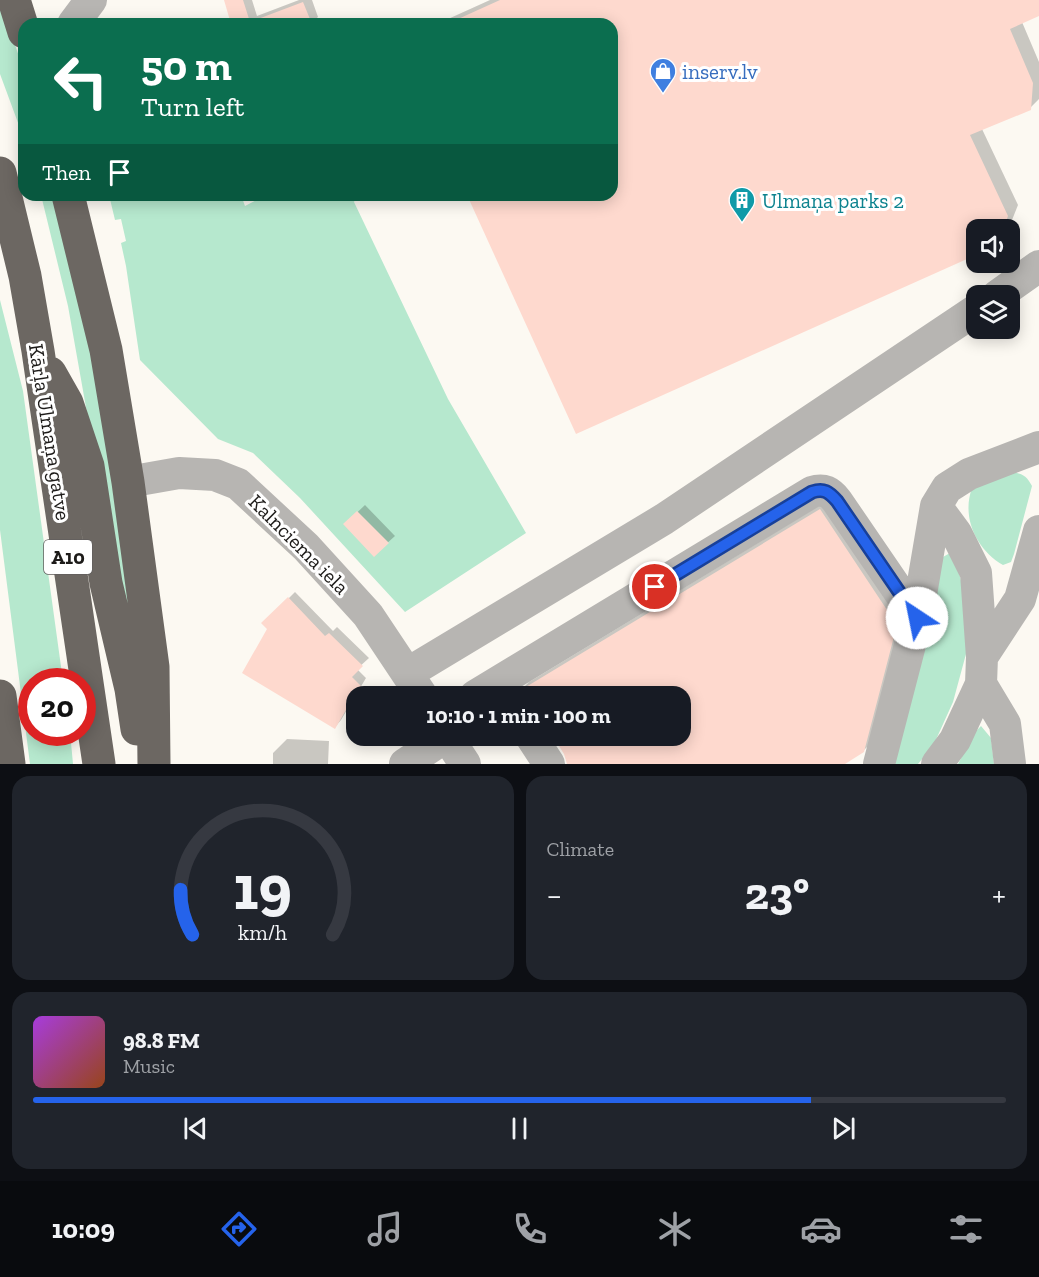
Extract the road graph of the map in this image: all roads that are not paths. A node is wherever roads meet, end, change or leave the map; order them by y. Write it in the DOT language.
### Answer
graph roads {
  1 [pos="14,0"];
  2 [pos="20,18"];
  3 [pos="0,173"];
  4 [pos="69,201"];
  5 [pos="1039,266"];
  6 [pos="1012,285"];
  7 [pos="966,317"];
  8 [pos="38,351"];
  9 [pos="1039,447"];
  10 [pos="128,482"];
  11 [pos="936,506"];
  12 [pos="1039,531"];
  13 [pos="917,618"];
  14 [pos="982,670"];
  15 [pos="415,684"];
  16 [pos="500,686"];
  17 [pos="0,696"];
  18 [pos="432,746"];
  19 [pos="453,746"];
  20 [pos="537,746"];
  21 [pos="9,764"];
  22 [pos="99,764"];
  23 [pos="142,764"];
  24 [pos="154,764"];
  25 [pos="405,764"];
  26 [pos="465,764"];
  27 [pos="549,764"];
  28 [pos="879,764"];
  29 [pos="937,764"];
  30 [pos="1011,764"];
  1 -- 2 [label="highway"];
  3 -- 8 [label="highway, Kārļa Ulmaņa gatve / A10"];
  4 -- 10 [label="highway"];
  5 -- 6 [label="street"];
  7 -- 15 [label="street"];
  8 -- 22 [label="highway, Kārļa Ulmaņa gatve / A10"];
  8 -- 23 [label="highway"];
  9 -- 11 [label="street"];
  10 -- 15 [label="street, Kalnciema iela"];
  10 -- 24 [label="highway"];
  11 -- 13 [label="street"];
  11 -- 14 [label="street"];
  12 -- 14 [label="street"];
  13 -- 16 [label="street"];
  13 -- 28 [label="street"];
  14 -- 29 [label="street"];
  14 -- 30 [label="street"];
  17 -- 21 [label="highway"];
  18 -- 25 [label="street"];
  19 -- 26 [label="street"];
  20 -- 27 [label="street"];
}
